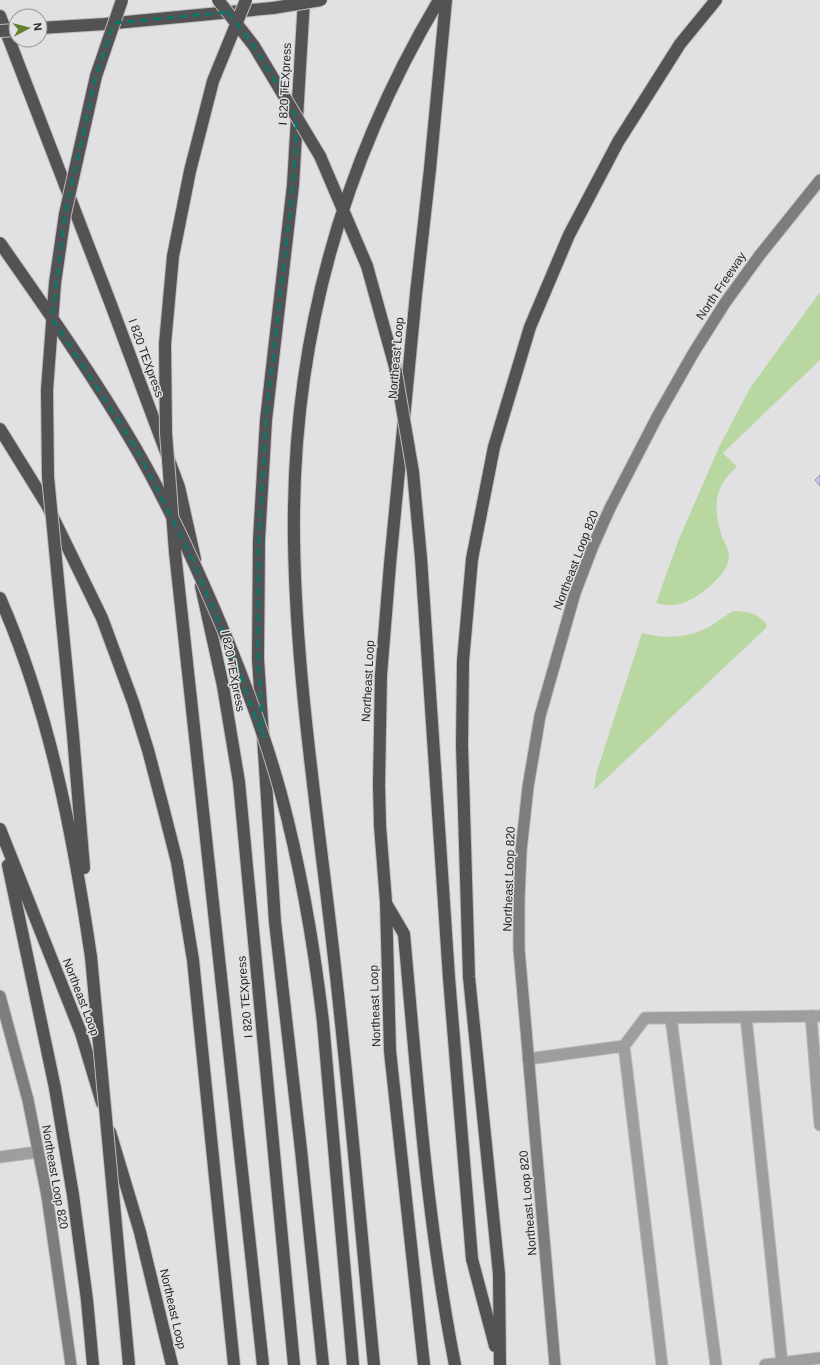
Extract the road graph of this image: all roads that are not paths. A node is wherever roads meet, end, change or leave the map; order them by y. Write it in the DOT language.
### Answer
graph roads {
  1 [pos="122,0"];
  2 [pos="218,0"];
  3 [pos="246,0"];
  4 [pos="304,0"];
  5 [pos="321,0"];
  6 [pos="439,0"];
  7 [pos="446,0"];
  8 [pos="716,0"];
  9 [pos="0,16"];
  10 [pos="48,28"];
  11 [pos="820,180"];
  12 [pos="0,243"];
  13 [pos="657,417"];
  14 [pos="0,429"];
  15 [pos="0,598"];
  16 [pos="0,829"];
  17 [pos="5,844"];
  18 [pos="386,902"];
  19 [pos="91,957"];
  20 [pos="0,996"];
  21 [pos="816,1016"];
  22 [pos="746,1017"];
  23 [pos="671,1018"];
  24 [pos="624,1046"];
  25 [pos="528,1059"];
  26 [pos="820,1125"];
  27 [pos="38,1152"];
  28 [pos="0,1157"];
  29 [pos="820,1358"];
  30 [pos="782,1363"];
  31 [pos="500,1364"];
  32 [pos="71,1365"];
  33 [pos="93,1365"];
  34 [pos="129,1365"];
  35 [pos="172,1365"];
  36 [pos="234,1365"];
  37 [pos="263,1365"];
  38 [pos="294,1365"];
  39 [pos="323,1365"];
  40 [pos="353,1365"];
  41 [pos="374,1365"];
  42 [pos="424,1365"];
  43 [pos="455,1365"];
  44 [pos="555,1365"];
  45 [pos="662,1365"];
  46 [pos="716,1365"];
  47 [pos="765,1365"];
  1 -- 19 [label="highway, bridge"];
  2 -- 31 [label="highway, bridge"];
  3 -- 37 [label="highway, bridge"];
  4 -- 39 [label="highway, I 820 TEXpress"];
  5 -- 10 [label="highway, bridge"];
  6 -- 41 [label="highway"];
  7 -- 18 [label="highway, Northeast Loop"];
  8 -- 31 [label="highway"];
  9 -- 38 [label="highway, I 820 TEXpress"];
  11 -- 13 [label="main road, North Freeway"];
  12 -- 40 [label="highway, bridge"];
  13 -- 25 [label="main road, Northeast Loop 820"];
  14 -- 36 [label="highway, bridge"];
  15 -- 19 [label="highway"];
  16 -- 17 [label="highway, Northeast Loop"];
  17 -- 33 [label="highway"];
  17 -- 35 [label="highway, Northeast Loop"];
  18 -- 42 [label="highway, Northeast Loop"];
  18 -- 43 [label="highway"];
  19 -- 34 [label="highway, bridge"];
  20 -- 27 [label="main road, Northeast Loop 820"];
  21 -- 22 [label="lane"];
  21 -- 26 [label="lane"];
  22 -- 23 [label="lane"];
  22 -- 30 [label="lane"];
  23 -- 24 [label="lane"];
  23 -- 46 [label="lane"];
  24 -- 25 [label="lane"];
  24 -- 45 [label="lane"];
  25 -- 44 [label="main road, Northeast Loop 820"];
  27 -- 28 [label="lane"];
  27 -- 32 [label="main road, Northeast Loop 820"];
  29 -- 30 [label="lane"];
  30 -- 47 [label="lane"];
}
